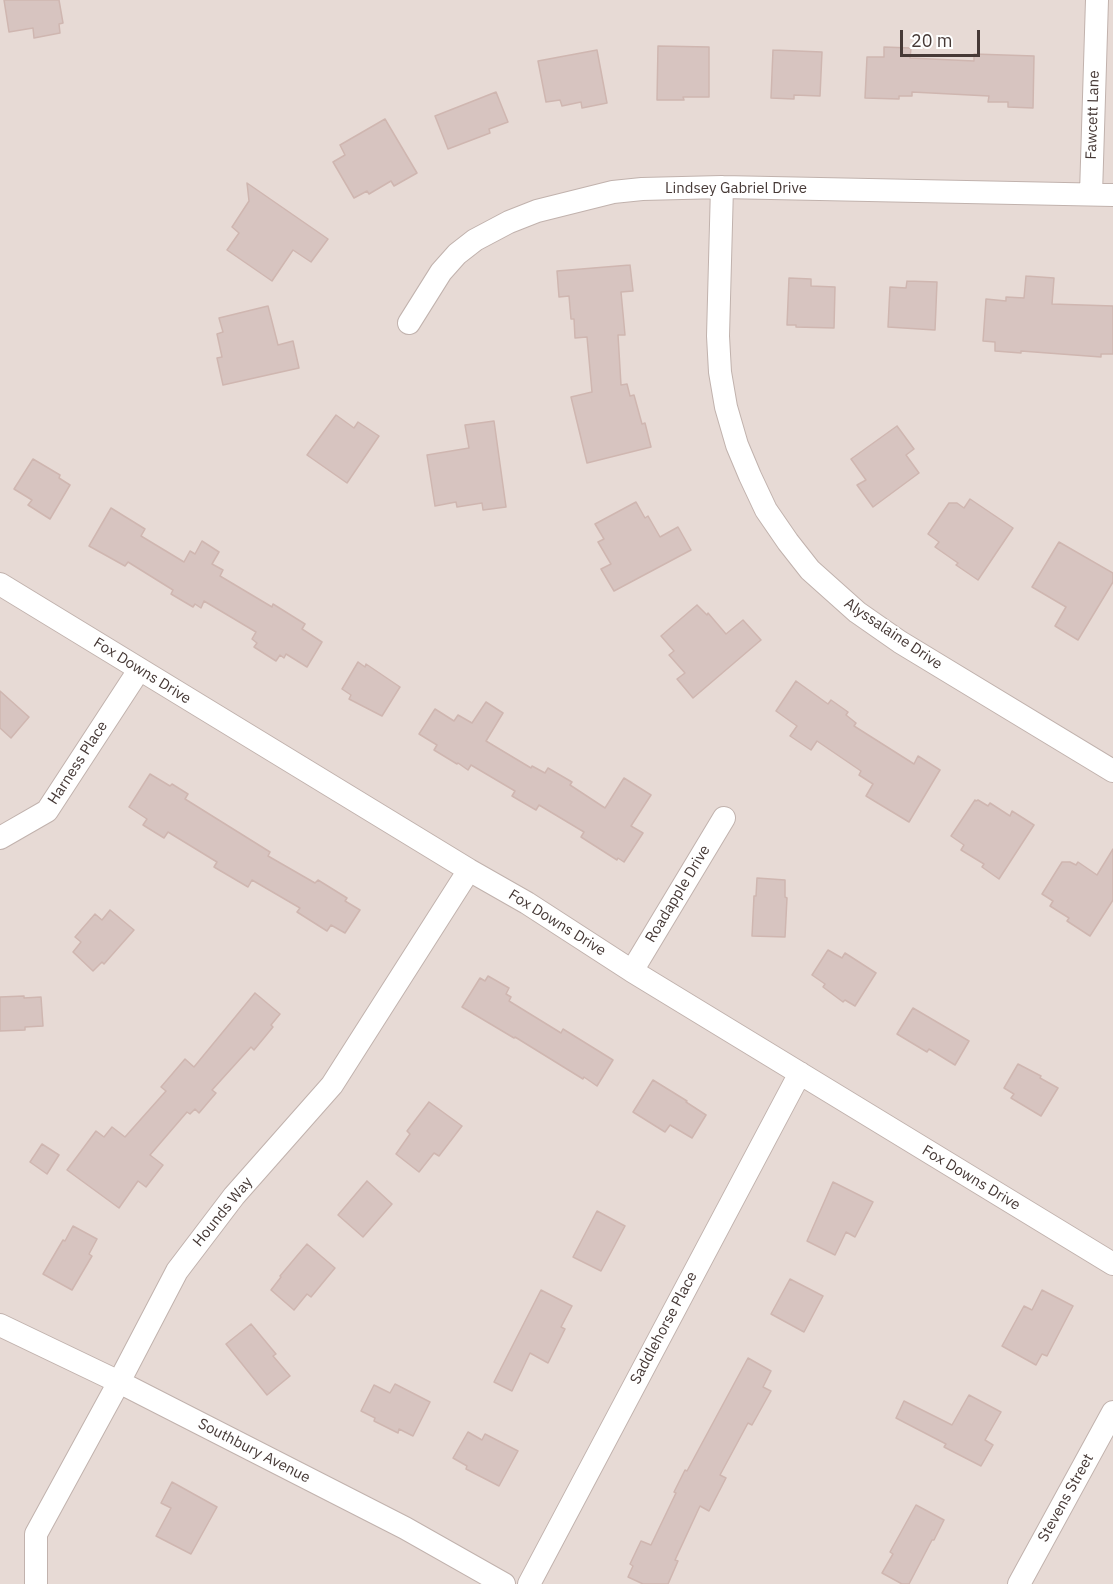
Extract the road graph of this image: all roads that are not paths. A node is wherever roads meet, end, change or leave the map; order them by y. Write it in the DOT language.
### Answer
graph roads {
  1 [pos="1097,0"];
  2 [pos="722,187"];
  3 [pos="1102,195"];
  4 [pos="409,323"];
  5 [pos="0,584"];
  6 [pos="139,670"];
  7 [pos="1113,771"];
  8 [pos="724,818"];
  9 [pos="0,838"];
  10 [pos="469,870"];
  11 [pos="632,971"];
  12 [pos="800,1073"];
  13 [pos="1113,1264"];
  14 [pos="0,1325"];
  15 [pos="120,1382"];
  16 [pos="1113,1412"];
  17 [pos="36,1584"];
  18 [pos="504,1584"];
  19 [pos="529,1584"];
  20 [pos="1018,1584"];
  1 -- 3 [label="street, Fawcett Lane"];
  2 -- 3 [label="street, Lindsey Gabriel Drive"];
  2 -- 4 [label="street, Lindsey Gabriel Drive"];
  2 -- 7 [label="street, Alyssalaine Drive"];
  5 -- 6 [label="street, Fox Downs Drive"];
  6 -- 9 [label="street, Harness Place"];
  6 -- 10 [label="street, Fox Downs Drive"];
  8 -- 11 [label="street, Roadapple Drive"];
  10 -- 11 [label="street, Fox Downs Drive"];
  10 -- 15 [label="street, Hounds Way"];
  11 -- 12 [label="street, Fox Downs Drive"];
  12 -- 13 [label="street, Fox Downs Drive"];
  12 -- 19 [label="street, Saddlehorse Place"];
  14 -- 15 [label="street, Southbury Avenue"];
  15 -- 17 [label="street, Hounds Way"];
  15 -- 18 [label="street, Southbury Avenue"];
  16 -- 20 [label="street, Stevens Street"];
}
